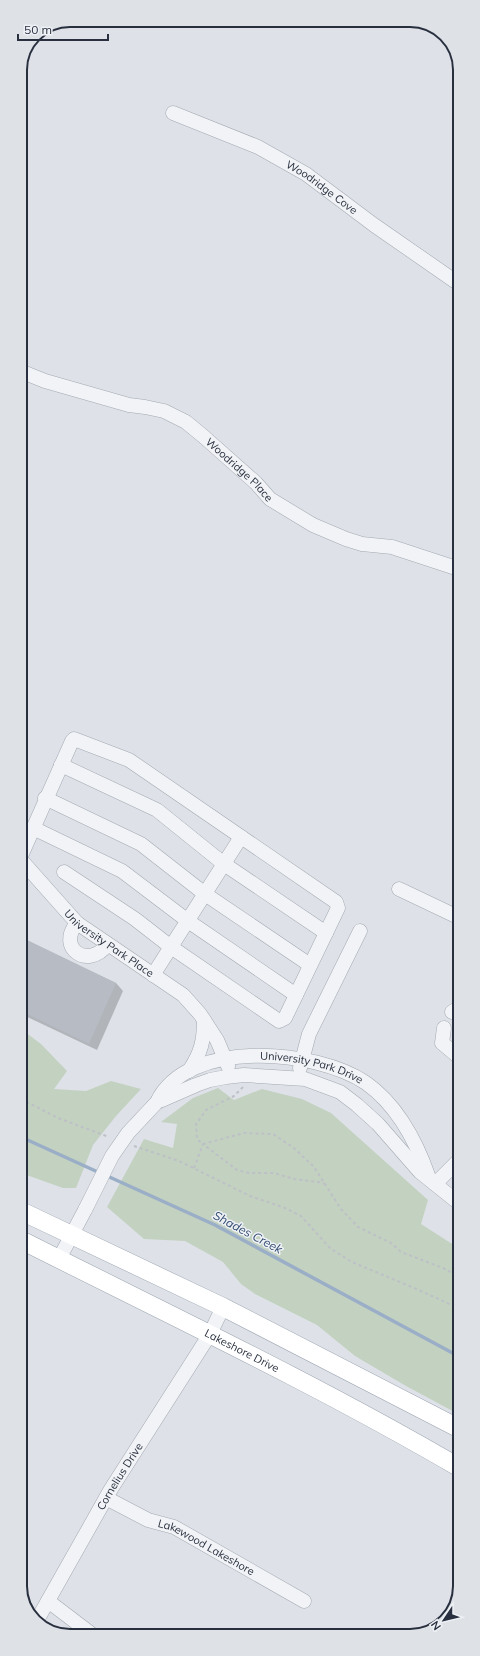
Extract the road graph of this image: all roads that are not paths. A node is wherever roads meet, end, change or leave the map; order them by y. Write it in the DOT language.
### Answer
graph roads {
  1 [pos="173,113"];
  2 [pos="453,280"];
  3 [pos="27,374"];
  4 [pos="453,567"];
  5 [pos="61,765"];
  6 [pos="45,798"];
  7 [pos="33,828"];
  8 [pos="241,837"];
  9 [pos="27,841"];
  10 [pos="224,864"];
  11 [pos="27,868"];
  12 [pos="64,872"];
  13 [pos="399,889"];
  14 [pos="205,894"];
  15 [pos="453,915"];
  16 [pos="188,921"];
  17 [pos="77,923"];
  18 [pos="360,930"];
  19 [pos="326,933"];
  20 [pos="107,945"];
  21 [pos="171,947"];
  22 [pos="310,965"];
  23 [pos="153,975"];
  24 [pos="296,995"];
  25 [pos="204,1020"];
  26 [pos="444,1028"];
  27 [pos="453,1052"];
  28 [pos="225,1058"];
  29 [pos="302,1059"];
  30 [pos="189,1071"];
  31 [pos="234,1076"];
  32 [pos="299,1078"];
  33 [pos="157,1102"];
  34 [pos="398,1116"];
  35 [pos="383,1130"];
  36 [pos="453,1164"];
  37 [pos="432,1181"];
  38 [pos="453,1198"];
  39 [pos="27,1214"];
  40 [pos="71,1236"];
  41 [pos="27,1243"];
  42 [pos="59,1260"];
  43 [pos="222,1307"];
  44 [pos="210,1334"];
  45 [pos="453,1425"];
  46 [pos="453,1464"];
  47 [pos="106,1498"];
  48 [pos="48,1601"];
  49 [pos="304,1601"];
  50 [pos="40,1616"];
  51 [pos="85,1629"];
  1 -- 2 [label="street, Woodridge Cove"];
  3 -- 4 [label="street, Woodridge Place"];
  5 -- 6 [label="street"];
  5 -- 8 [label="street"];
  5 -- 10 [label="street"];
  6 -- 7 [label="street"];
  6 -- 14 [label="street"];
  7 -- 9 [label="street"];
  7 -- 16 [label="street"];
  8 -- 10 [label="street"];
  8 -- 19 [label="street"];
  10 -- 14 [label="street"];
  10 -- 19 [label="street"];
  11 -- 17 [label="street, University Park Place"];
  12 -- 21 [label="street"];
  13 -- 15 [label="street"];
  14 -- 16 [label="street"];
  14 -- 22 [label="street"];
  16 -- 21 [label="street"];
  16 -- 24 [label="street"];
  17 -- 20 [label="street, University Park Place"];
  17 -- 20 [label="street"];
  18 -- 29 [label="street"];
  19 -- 22 [label="street"];
  20 -- 23 [label="street, University Park Place"];
  21 -- 23 [label="street"];
  21 -- 24 [label="street"];
  22 -- 24 [label="street"];
  23 -- 25 [label="street, University Park Place"];
  25 -- 28 [label="street, University Park Place"];
  25 -- 30 [label="street"];
  26 -- 27 [label="street"];
  28 -- 29 [label="street, University Park Drive"];
  28 -- 30 [label="street, University Park Drive"];
  28 -- 31 [label="street, University Park Place"];
  29 -- 32 [label="street"];
  29 -- 34 [label="street, University Park Drive"];
  30 -- 33 [label="street, University Park Drive"];
  31 -- 32 [label="street, University Park Drive"];
  31 -- 33 [label="street, University Park Drive"];
  32 -- 35 [label="street, University Park Drive"];
  33 -- 40 [label="street, University Park Drive, bridge"];
  34 -- 35 [label="street"];
  34 -- 37 [label="street, University Park Drive"];
  35 -- 37 [label="street, University Park Drive"];
  36 -- 37 [label="street"];
  37 -- 38 [label="street, University Park Drive"];
  39 -- 40 [label="main road"];
  40 -- 42 [label="street, University Park Drive"];
  40 -- 43 [label="main road"];
  41 -- 42 [label="main road, Lakeshore Drive"];
  42 -- 44 [label="main road, Lakeshore Drive"];
  43 -- 44 [label="street, Cornelius Drive"];
  43 -- 45 [label="main road"];
  44 -- 46 [label="main road, Lakeshore Drive"];
  44 -- 47 [label="street, Cornelius Drive"];
  47 -- 48 [label="street, Cornelius Drive"];
  47 -- 49 [label="street, Lakewood Lakeshore"];
  48 -- 50 [label="street, Cornelius Drive"];
  48 -- 51 [label="street"];
}
